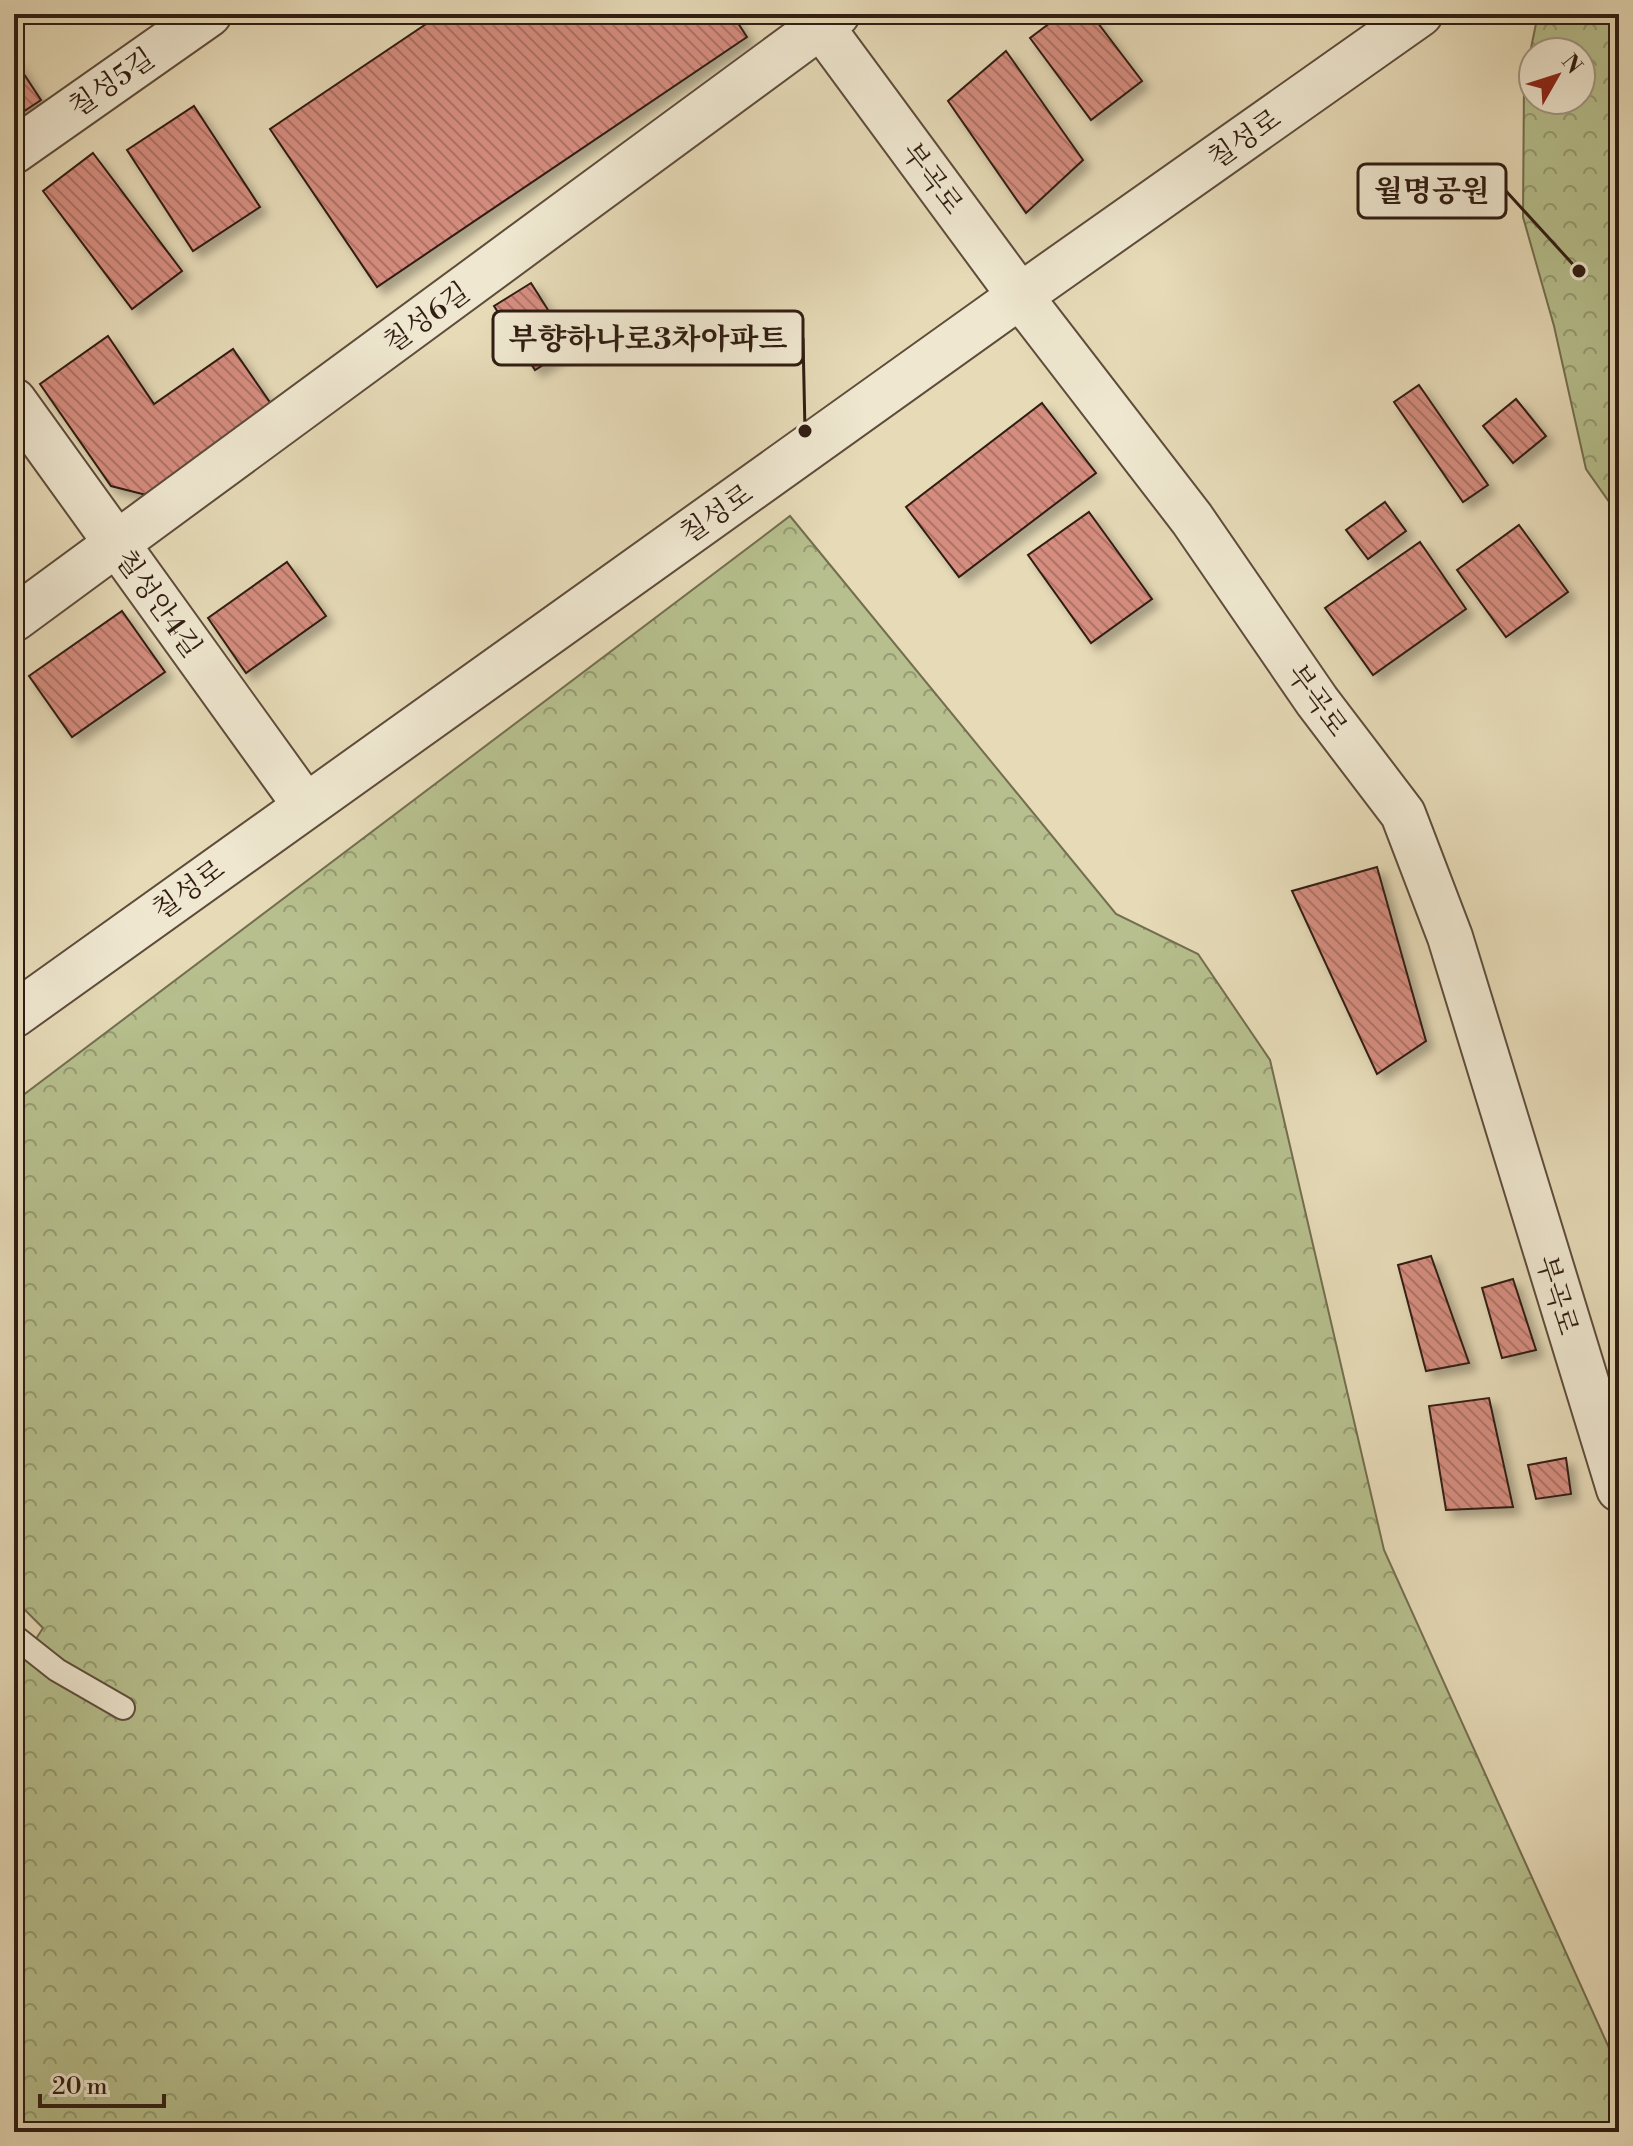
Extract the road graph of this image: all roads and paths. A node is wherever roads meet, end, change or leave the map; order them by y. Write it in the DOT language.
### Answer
graph roads {
  1 [pos="209,14"];
  2 [pos="1420,14"];
  3 [pos="823,18"];
  4 [pos="14,151"];
  5 [pos="1020,296"];
  6 [pos="14,401"];
  7 [pos="117,545"];
  8 [pos="14,619"];
  9 [pos="305,805"];
  10 [pos="14,1015"];
  11 [pos="1619,1489"];
  12 [pos="14,1636"];
  13 [pos="123,1708"];
  1 -- 4 [label="street, 칠성5길"];
  2 -- 5 [label="street, 칠성로"];
  3 -- 5 [label="street, 부곡로"];
  3 -- 7 [label="street, 칠성6길"];
  5 -- 9 [label="street, 칠성로"];
  5 -- 11 [label="street, 부곡로"];
  6 -- 7 [label="street, 칠성안4길"];
  7 -- 8 [label="street, 칠성6길"];
  7 -- 9 [label="street, 칠성안4길"];
  9 -- 10 [label="street, 칠성로"];
  12 -- 13 [label="lane"];
}
